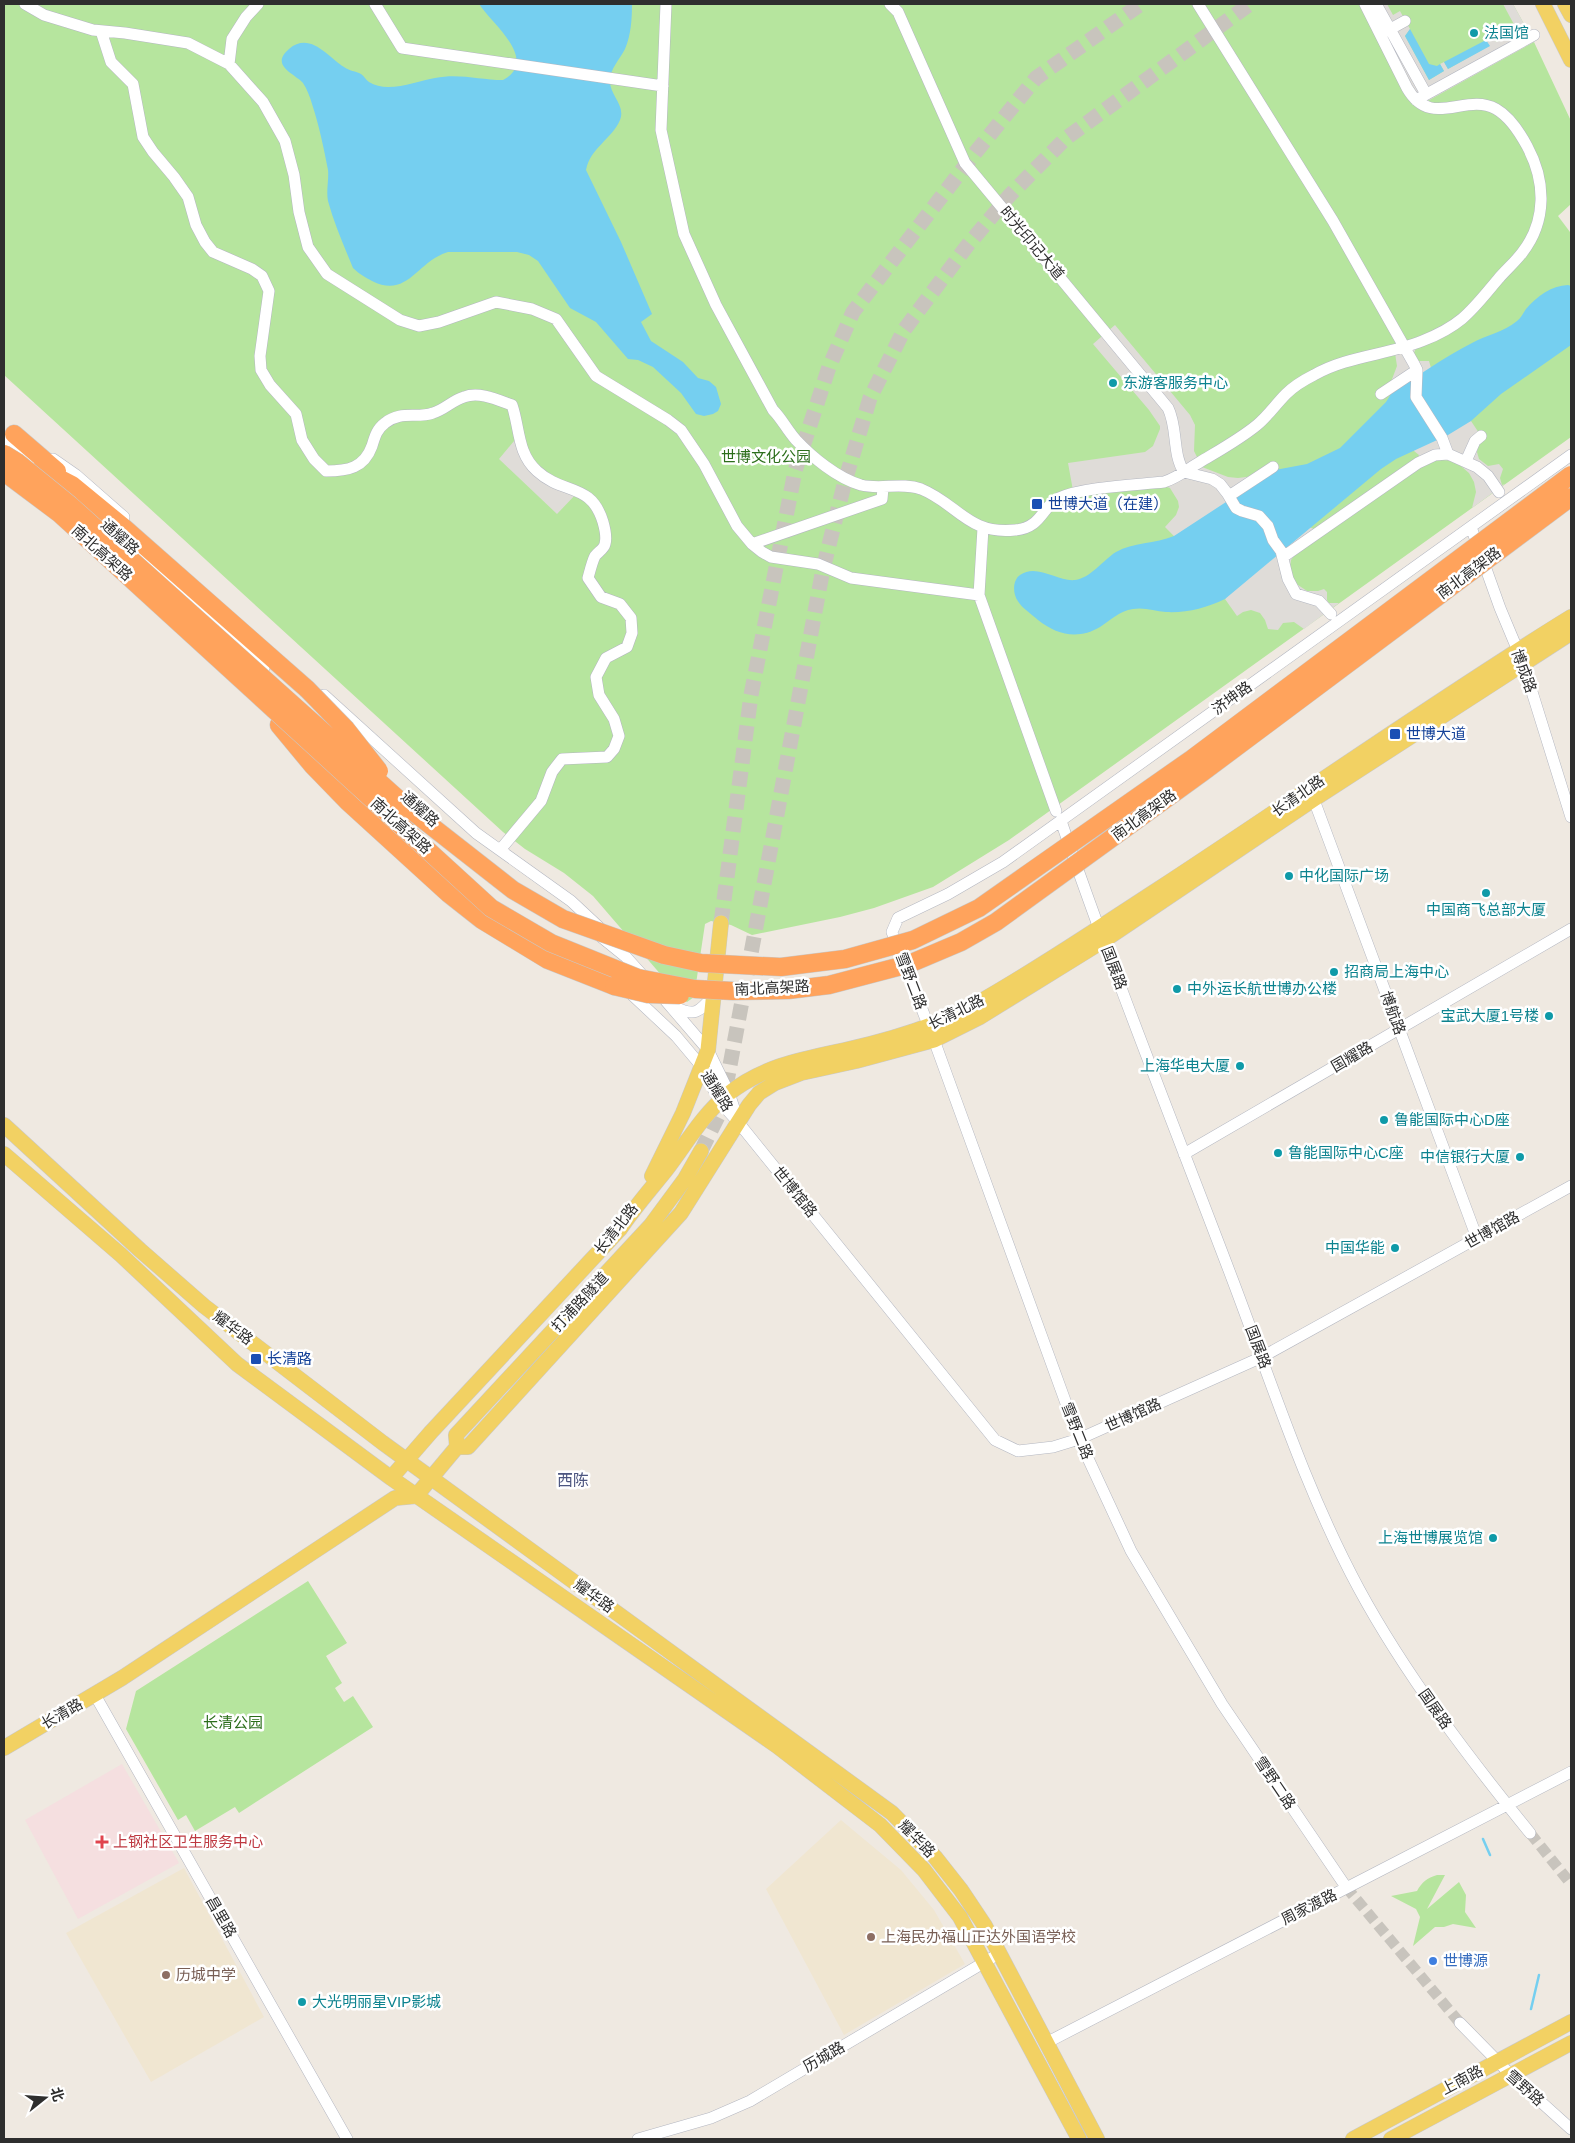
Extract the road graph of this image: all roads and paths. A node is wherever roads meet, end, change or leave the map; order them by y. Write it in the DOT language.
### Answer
graph roads {
  1 [pos="25,4"];
  2 [pos="258,4"];
  3 [pos="375,4"];
  4 [pos="666,4"];
  5 [pos="890,4"];
  6 [pos="1198,4"];
  7 [pos="1365,4"];
  8 [pos="1376,4"];
  9 [pos="1543,4"];
  10 [pos="1565,4"];
  11 [pos="1571,16"];
  12 [pos="1405,21"];
  13 [pos="101,31"];
  14 [pos="1385,32"];
  15 [pos="1534,35"];
  16 [pos="1571,60"];
  17 [pos="229,64"];
  18 [pos="663,86"];
  19 [pos="1421,97"];
  20 [pos="1403,347"];
  21 [pos="1417,370"];
  22 [pos="1381,394"];
  23 [pos="7,433"];
  24 [pos="1481,436"];
  25 [pos="4,454"];
  26 [pos="1448,454"];
  27 [pos="1571,455"];
  28 [pos="1466,461"];
  29 [pos="1273,467"];
  30 [pos="41,469"];
  31 [pos="4,472"];
  32 [pos="1184,472"];
  33 [pos="1571,475"];
  34 [pos="4,480"];
  35 [pos="72,484"];
  36 [pos="883,488"];
  37 [pos="1499,492"];
  38 [pos="1229,496"];
  39 [pos="1571,497"];
  40 [pos="1471,527"];
  41 [pos="984,528"];
  42 [pos="752,544"];
  43 [pos="1283,557"];
  44 [pos="979,595"];
  45 [pos="1330,614"];
  46 [pos="1571,617"];
  47 [pos="1571,633"];
  48 [pos="1520,657"];
  49 [pos="279,725"];
  50 [pos="1312,793"];
  51 [pos="406,807"];
  52 [pos="1059,816"];
  53 [pos="1571,817"];
  54 [pos="500,850"];
  55 [pos="721,923"];
  56 [pos="1571,929"];
  57 [pos="892,932"];
  58 [pos="1101,935"];
  59 [pos="626,957"];
  60 [pos="733,991"];
  61 [pos="713,996"];
  62 [pos="670,1005"];
  63 [pos="1400,1029"];
  64 [pos="931,1033"];
  65 [pos="708,1050"];
  66 [pos="702,1067"];
  67 [pos="724,1097"];
  68 [pos="738,1122"];
  69 [pos="4,1125"];
  70 [pos="701,1151"];
  71 [pos="4,1154"];
  72 [pos="1184,1154"];
  73 [pos="1571,1186"];
  74 [pos="640,1200"];
  75 [pos="1477,1238"];
  76 [pos="1262,1357"];
  77 [pos="1079,1439"];
  78 [pos="457,1447"];
  79 [pos="407,1460"];
  80 [pos="391,1478"];
  81 [pos="431,1478"];
  82 [pos="416,1496"];
  83 [pos="395,1498"];
  84 [pos="95,1695"];
  85 [pos="4,1748"];
  86 [pos="1571,1772"];
  87 [pos="1507,1804"];
  88 [pos="1530,1833"];
  89 [pos="1346,1887"];
  90 [pos="1000,1953"];
  91 [pos="985,1962"];
  92 [pos="1571,2022"];
  93 [pos="1460,2023"];
  94 [pos="1046,2043"];
  95 [pos="1571,2043"];
  96 [pos="1497,2062"];
  97 [pos="1511,2075"];
  98 [pos="1571,2129"];
  99 [pos="347,2139"];
  100 [pos="638,2139"];
  101 [pos="1079,2139"];
  102 [pos="1097,2139"];
  103 [pos="1353,2139"];
  104 [pos="1391,2139"];
  1 -- 13 [label="street"];
  2 -- 17 [label="street"];
  3 -- 18 [label="street"];
  4 -- 18 [label="street"];
  5 -- 32 [label="street, 时光印记大道"];
  6 -- 20 [label="street"];
  7 -- 14 [label="street"];
  8 -- 14 [label="street"];
  9 -- 16 [label="main road"];
  10 -- 11 [label="main road"];
  12 -- 14 [label="street"];
  13 -- 17 [label="street"];
  13 -- 54 [label="street"];
  14 -- 19 [label="street"];
  15 -- 19 [label="street"];
  17 -- 42 [label="street"];
  18 -- 36 [label="street"];
  19 -- 20 [label="street"];
  20 -- 21 [label="street"];
  20 -- 32 [label="street"];
  21 -- 22 [label="street"];
  21 -- 26 [label="street"];
  23 -- 30 [label="street, 通耀路"];
  23 -- 35 [label="highway"];
  23 -- 54 [label="street"];
  24 -- 28 [label="street"];
  25 -- 51 [label="highway, 南北高架路, bridge"];
  26 -- 28 [label="street"];
  26 -- 43 [label="street"];
  27 -- 40 [label="street, 济坤路"];
  28 -- 37 [label="street"];
  29 -- 38 [label="street"];
  30 -- 35 [label="highway"];
  30 -- 59 [label="street, 通耀路"];
  31 -- 60 [label="highway, 南北高架路, bridge"];
  32 -- 38 [label="street"];
  32 -- 41 [label="street"];
  33 -- 51 [label="highway, 南北高架路, bridge"];
  34 -- 49 [label="street, 通耀路"];
  35 -- 51 [label="highway, bridge"];
  36 -- 41 [label="street"];
  36 -- 42 [label="street"];
  38 -- 43 [label="street"];
  39 -- 60 [label="highway, 南北高架路, bridge"];
  40 -- 48 [label="street, 博成路"];
  40 -- 52 [label="street, 济坤路"];
  41 -- 44 [label="street"];
  42 -- 44 [label="street"];
  43 -- 45 [label="street"];
  44 -- 52 [label="street, 国展路"];
  46 -- 48 [label="main road, 长清北路"];
  47 -- 48 [label="main road, 长清北路"];
  48 -- 50 [label="main road, 长清北路"];
  48 -- 53 [label="street, 博成路"];
  49 -- 60 [label="highway, bridge"];
  49 -- 66 [label="street, 通耀路"];
  50 -- 58 [label="main road, 长清北路"];
  50 -- 63 [label="street, 博航路"];
  52 -- 57 [label="street, 济坤路"];
  52 -- 58 [label="street, 国展路"];
  54 -- 59 [label="street"];
  55 -- 61 [label="main road"];
  56 -- 63 [label="street, 国耀路"];
  57 -- 64 [label="street, 雪野二路"];
  58 -- 64 [label="main road, 长清北路"];
  58 -- 72 [label="street, 国展路"];
  59 -- 62 [label="street, 通耀路"];
  61 -- 62 [label="street"];
  61 -- 65 [label="main road"];
  62 -- 65 [label="street, 通耀路"];
  63 -- 72 [label="street, 国耀路"];
  63 -- 75 [label="street, 博航路"];
  64 -- 67 [label="main road, 长清北路"];
  64 -- 68 [label="main road, 长清北路"];
  64 -- 77 [label="street, 雪野二路"];
  65 -- 66 [label="main road"];
  65 -- 67 [label="street, 通耀路"];
  66 -- 67 [label="street, 通耀路"];
  66 -- 74 [label="main road"];
  67 -- 68 [label="street, 通耀路"];
  67 -- 74 [label="main road, 长清北路"];
  68 -- 77 [label="street, 世博馆路"];
  68 -- 78 [label="main road, 长清北路"];
  69 -- 79 [label="main road, 耀华路"];
  70 -- 78 [label="main road, 打浦路隧道"];
  71 -- 80 [label="main road, 耀华路"];
  72 -- 76 [label="street, 国展路"];
  73 -- 75 [label="street, 世博馆路"];
  74 -- 79 [label="main road, 长清北路"];
  75 -- 76 [label="street, 世博馆路"];
  76 -- 77 [label="street, 世博馆路"];
  76 -- 87 [label="street, 国展路"];
  77 -- 89 [label="street, 雪野二路"];
  78 -- 81 [label="main road, 长清北路"];
  79 -- 80 [label="main road"];
  79 -- 81 [label="main road, 耀华路"];
  80 -- 82 [label="main road, 耀华路"];
  80 -- 83 [label="main road"];
  81 -- 82 [label="main road"];
  81 -- 90 [label="main road, 耀华路"];
  82 -- 83 [label="main road, 长清路"];
  82 -- 91 [label="main road, 耀华路"];
  83 -- 84 [label="main road, 长清路"];
  84 -- 85 [label="main road, 长清路"];
  84 -- 99 [label="street, 昌里路"];
  86 -- 87 [label="street, 周家渡路"];
  87 -- 88 [label="street, 国展路"];
  87 -- 89 [label="street, 周家渡路"];
  89 -- 94 [label="street, 周家渡路"];
  90 -- 91 [label="street, 历城路"];
  90 -- 94 [label="main road, 耀华路"];
  91 -- 100 [label="street, 历城路"];
  91 -- 101 [label="main road, 耀华路"];
  92 -- 96 [label="main road, 上南路"];
  93 -- 96 [label="street, 雪野路"];
  94 -- 102 [label="main road, 耀华路"];
  95 -- 97 [label="main road, 上南路"];
  96 -- 97 [label="street, 雪野路"];
  96 -- 103 [label="main road, 上南路"];
  97 -- 98 [label="street, 雪野路"];
  97 -- 104 [label="main road, 上南路"];
}
